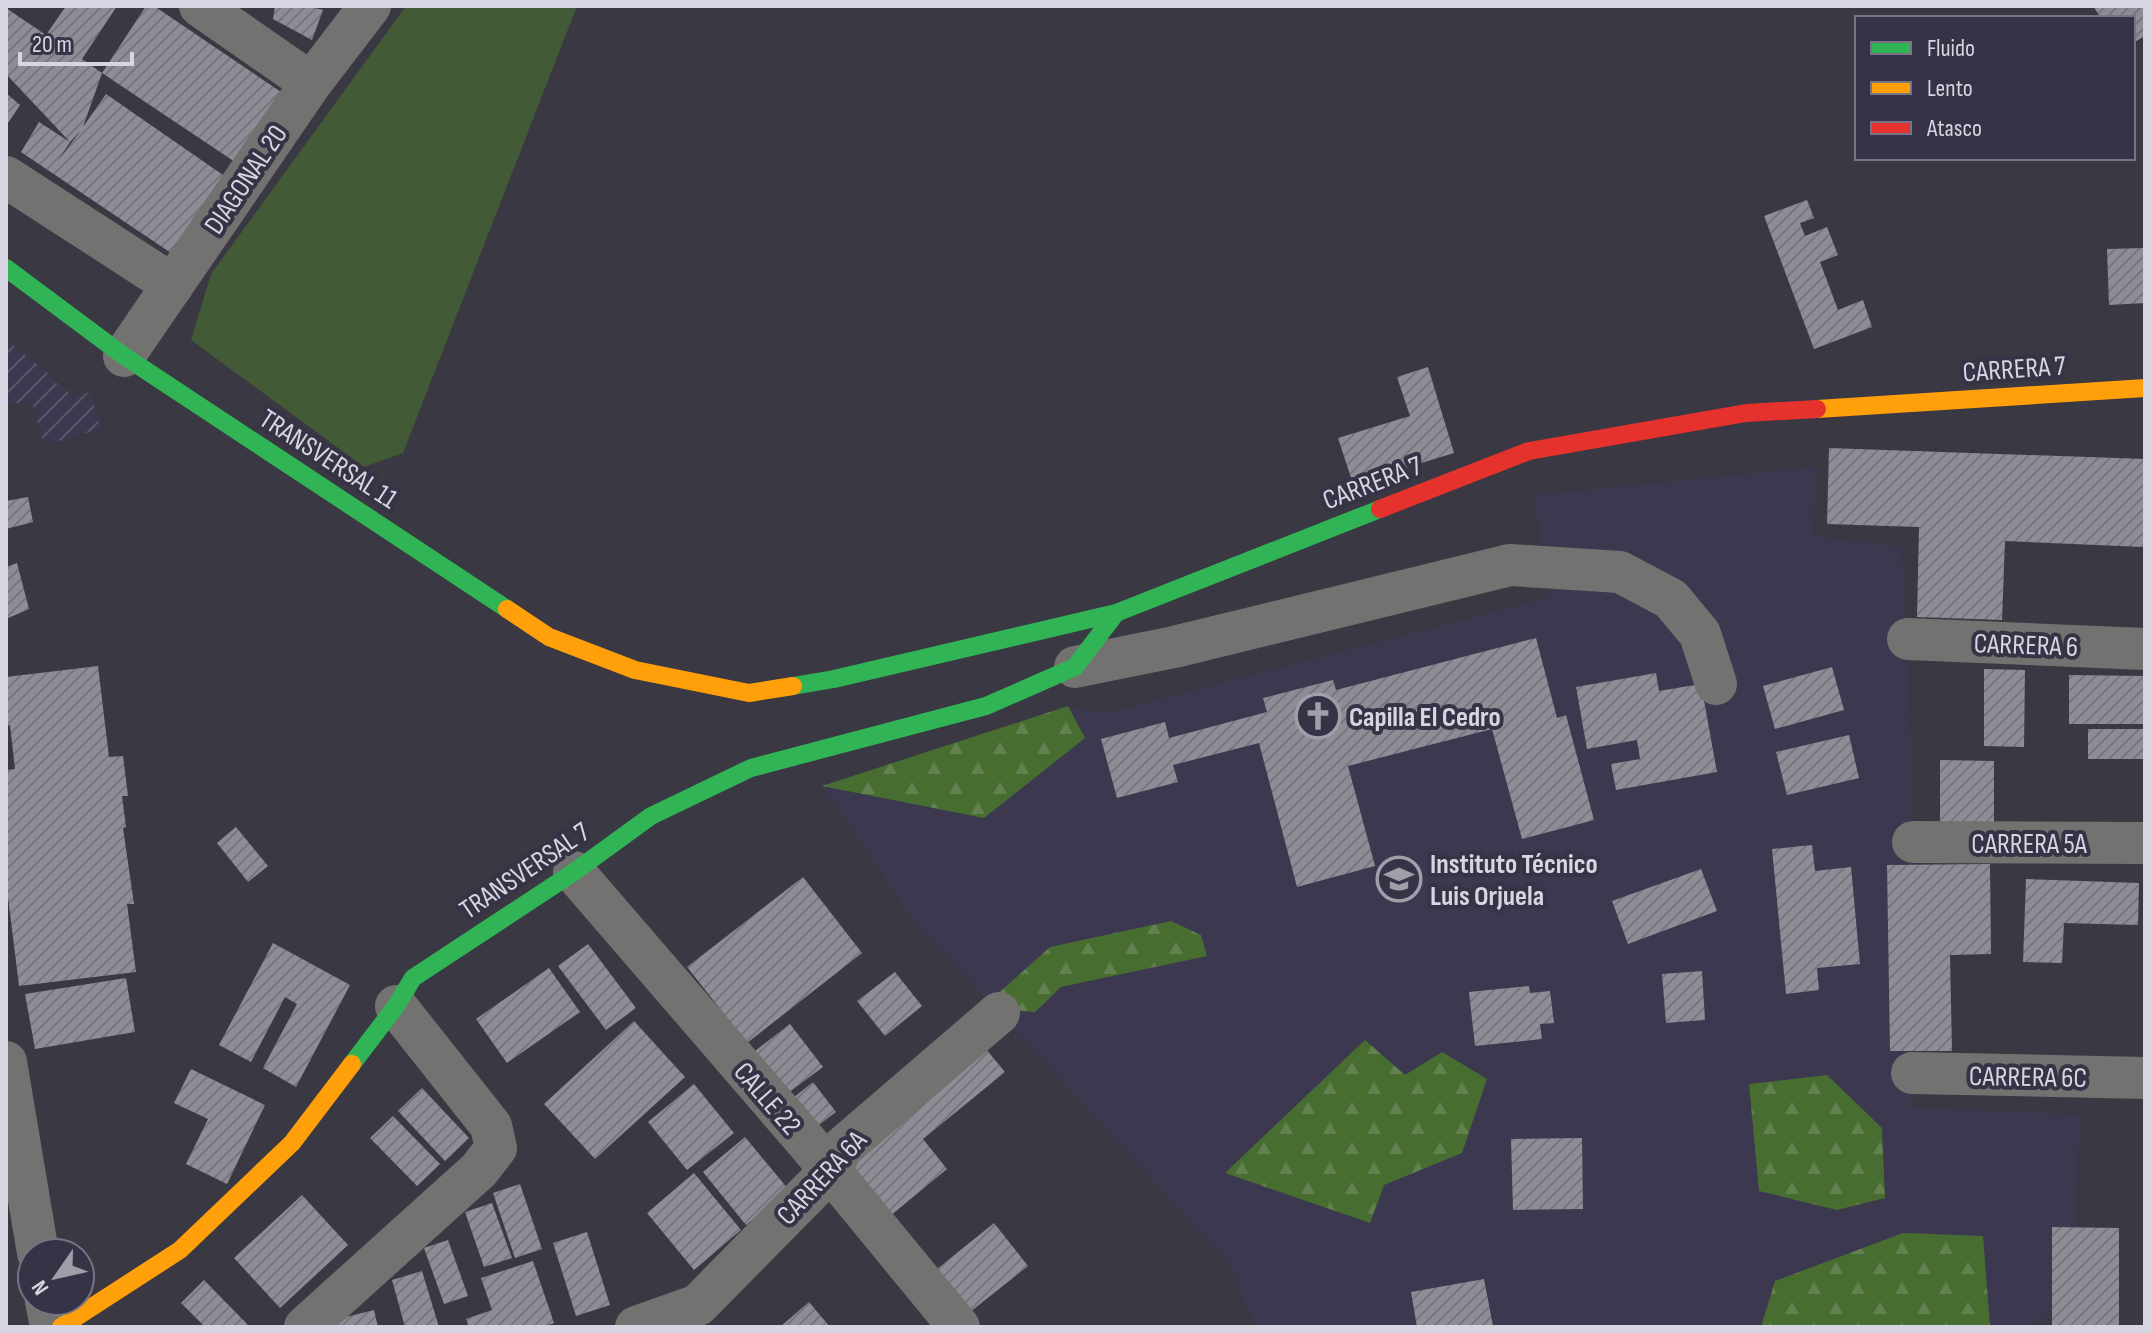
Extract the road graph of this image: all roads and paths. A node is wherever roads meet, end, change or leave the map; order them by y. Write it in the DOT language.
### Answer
graph roads {
  1 [pos="200,6"];
  2 [pos="370,6"];
  3 [pos="311,83"];
  4 [pos="6,177"];
  5 [pos="6,268"];
  6 [pos="173,285"];
  7 [pos="124,356"];
  8 [pos="2145,388"];
  9 [pos="1116,613"];
  10 [pos="1908,639"];
  11 [pos="2145,649"];
  12 [pos="1075,667"];
  13 [pos="635,670"];
  14 [pos="1716,684"];
  15 [pos="1913,842"];
  16 [pos="2145,843"];
  17 [pos="574,872"];
  18 [pos="396,1006"];
  19 [pos="999,1013"];
  20 [pos="6,1062"];
  21 [pos="1912,1073"];
  22 [pos="2145,1078"];
  23 [pos="830,1171"];
  24 [pos="26,1237"];
  25 [pos="61,1327"];
  26 [pos="305,1327"];
  27 [pos="636,1327"];
  28 [pos="959,1327"];
  1 -- 3 [label="street"];
  2 -- 3 [label="street, DIAGONAL 20"];
  3 -- 6 [label="street, DIAGONAL 20"];
  4 -- 6 [label="street"];
  5 -- 7 [label="street, TRANSVERSAL 11"];
  6 -- 7 [label="street, DIAGONAL 20"];
  7 -- 13 [label="street, TRANSVERSAL 11"];
  8 -- 9 [label="street, CARRERA 7"];
  9 -- 12 [label="street, TRANSVERSAL 7"];
  9 -- 13 [label="street, CARRERA 7"];
  10 -- 11 [label="street, CARRERA 6"];
  12 -- 14 [label="street"];
  12 -- 17 [label="street, TRANSVERSAL 7"];
  15 -- 16 [label="street, CARRERA 5A"];
  17 -- 18 [label="street, TRANSVERSAL 7"];
  17 -- 23 [label="street, CALLE 22"];
  18 -- 25 [label="street, TRANSVERSAL 7"];
  18 -- 26 [label="street"];
  19 -- 23 [label="street, CARRERA 6A"];
  20 -- 24 [label="street"];
  21 -- 22 [label="street, CARRERA 6C"];
  23 -- 27 [label="street, CARRERA 6A"];
  23 -- 28 [label="street, CALLE 22"];
}
